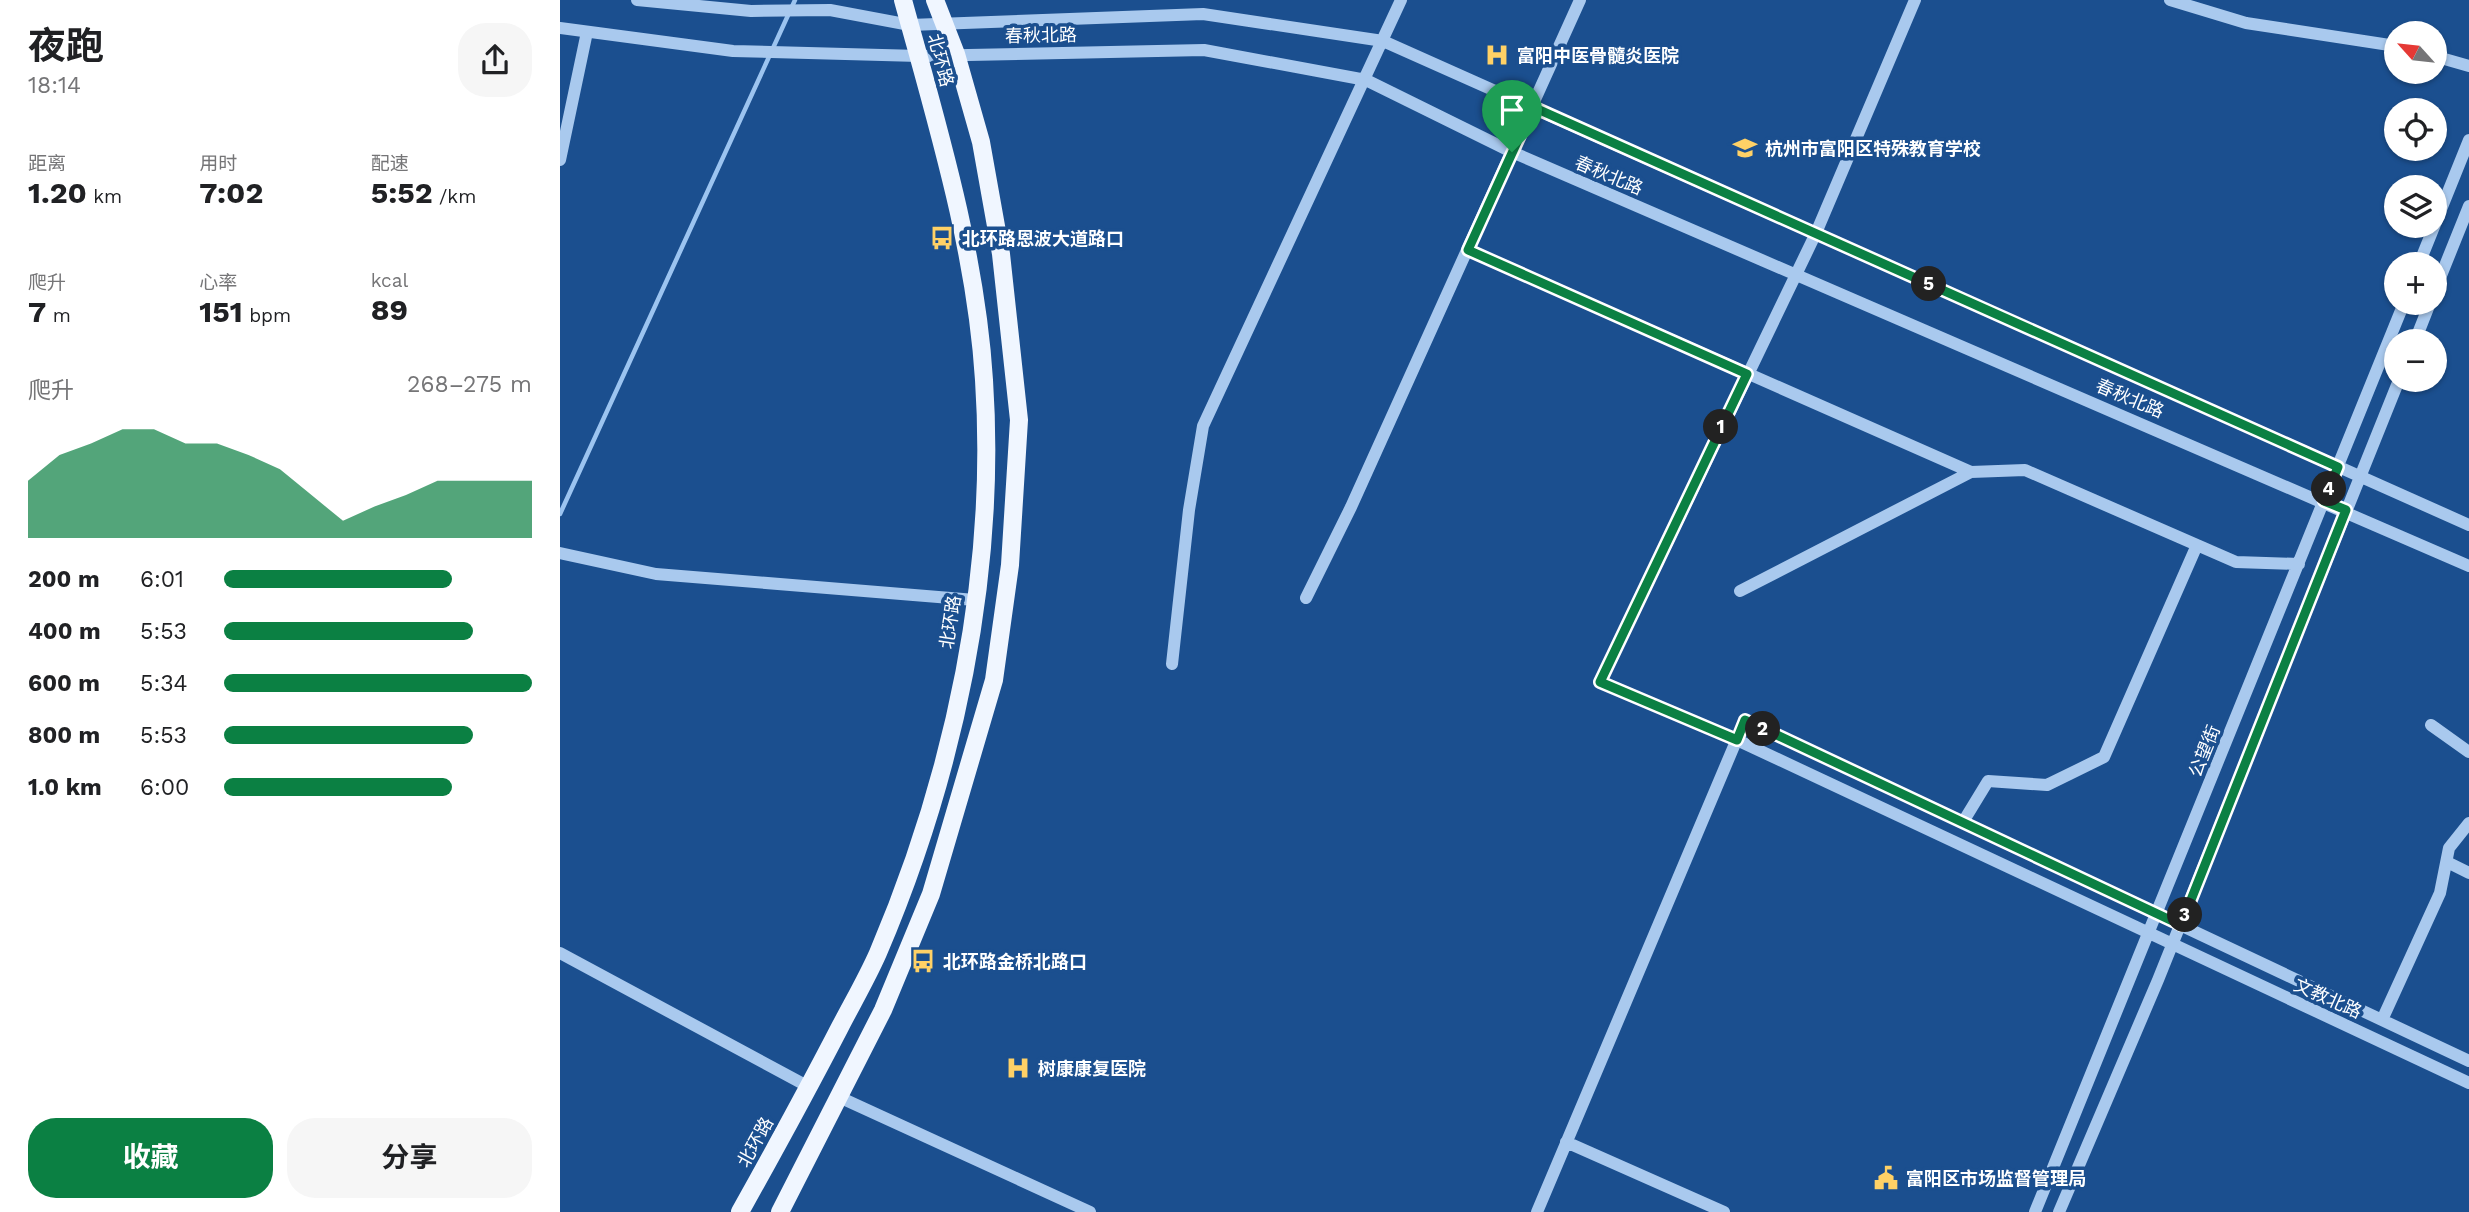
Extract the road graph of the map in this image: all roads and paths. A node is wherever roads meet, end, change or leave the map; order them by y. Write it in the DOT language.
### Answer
graph roads {
  1 [pos="636,0"];
  2 [pos="903,0"];
  3 [pos="935,0"];
  4 [pos="1401,0"];
  5 [pos="1580,0"];
  6 [pos="1915,0"];
  7 [pos="2169,0"];
  8 [pos="943,23"];
  9 [pos="910,25"];
  10 [pos="560,28"];
  11 [pos="587,32"];
  12 [pos="1383,41"];
  13 [pos="2384,44"];
  14 [pos="956,54"];
  15 [pos="919,56"];
  16 [pos="2447,60"];
  17 [pos="2469,66"];
  18 [pos="1366,80"];
  19 [pos="1533,107"];
  20 [pos="2469,139"];
  21 [pos="1512,152"];
  22 [pos="560,160"];
  23 [pos="2469,206"];
  24 [pos="1816,233"];
  25 [pos="1468,250"];
  26 [pos="2424,252"];
  27 [pos="2447,261"];
  28 [pos="1794,273"];
  29 [pos="2399,315"];
  30 [pos="1747,374"];
  31 [pos="2394,392"];
  32 [pos="2338,467"];
  33 [pos="1971,472"];
  34 [pos="2360,477"];
  35 [pos="2324,501"];
  36 [pos="2346,510"];
  37 [pos="2469,525"];
  38 [pos="2197,545"];
  39 [pos="560,552"];
  40 [pos="2299,564"];
  41 [pos="2469,566"];
  42 [pos="1740,591"];
  43 [pos="1306,598"];
  44 [pos="975,600"];
  45 [pos="1172,664"];
  46 [pos="2431,726"];
  47 [pos="1737,740"];
  48 [pos="2469,752"];
  49 [pos="1962,822"];
  50 [pos="2469,823"];
  51 [pos="2446,862"];
  52 [pos="2469,873"];
  53 [pos="2157,914"];
  54 [pos="2181,925"];
  55 [pos="2148,935"];
  56 [pos="2172,947"];
  57 [pos="560,953"];
  58 [pos="2382,1020"];
  59 [pos="2469,1061"];
  60 [pos="2469,1083"];
  61 [pos="809,1087"];
  62 [pos="839,1097"];
  63 [pos="1566,1142"];
  64 [pos="740,1212"];
  65 [pos="780,1212"];
  66 [pos="1090,1212"];
  67 [pos="1536,1212"];
  68 [pos="1724,1212"];
  69 [pos="2035,1212"];
  70 [pos="2059,1212"];
  1 -- 9 [label="street, 春秋北路"];
  2 -- 9 [label="main road, 北环路"];
  3 -- 8 [label="main road, 北环路"];
  4 -- 12 [label="street"];
  5 -- 19 [label="street"];
  6 -- 24 [label="street"];
  7 -- 13 [label="street"];
  8 -- 9 [label="street, 春秋北路"];
  8 -- 12 [label="street, 春秋北路"];
  8 -- 14 [label="main road, 北环路"];
  9 -- 15 [label="main road, 北环路"];
  10 -- 11 [label="street, 春秋北路"];
  11 -- 15 [label="street, 春秋北路"];
  11 -- 22 [label="street"];
  12 -- 18 [label="street"];
  12 -- 19 [label="street, 春秋北路"];
  14 -- 15 [label="street, 春秋北路"];
  14 -- 18 [label="street, 春秋北路"];
  14 -- 62 [label="main road, 北环路"];
  15 -- 44 [label="main road, 北环路"];
  16 -- 17 [label="street"];
  18 -- 21 [label="street, 春秋北路"];
  18 -- 45 [label="street"];
  19 -- 21 [label="street"];
  19 -- 24 [label="street, 春秋北路"];
  20 -- 26 [label="street"];
  21 -- 25 [label="street"];
  21 -- 28 [label="street, 春秋北路"];
  23 -- 27 [label="street"];
  24 -- 28 [label="street"];
  24 -- 32 [label="street, 春秋北路"];
  25 -- 30 [label="street"];
  25 -- 43 [label="street"];
  28 -- 30 [label="street"];
  28 -- 35 [label="street, 春秋北路"];
  29 -- 32 [label="street, 公望街"];
  30 -- 33 [label="street"];
  30 -- 47 [label="street, 文教北路"];
  31 -- 34 [label="street"];
  32 -- 34 [label="street, 春秋北路"];
  32 -- 35 [label="street, 公望街"];
  33 -- 38 [label="street"];
  33 -- 42 [label="street"];
  34 -- 36 [label="street"];
  34 -- 37 [label="street, 春秋北路"];
  35 -- 36 [label="street, 春秋北路"];
  35 -- 40 [label="street, 公望街"];
  36 -- 41 [label="street, 春秋北路"];
  36 -- 54 [label="street"];
  38 -- 40 [label="street"];
  38 -- 49 [label="street"];
  39 -- 44 [label="street"];
  40 -- 53 [label="street, 公望街"];
  44 -- 61 [label="main road, 北环路"];
  46 -- 48 [label="street"];
  47 -- 49 [label="street, 文教北路"];
  47 -- 55 [label="street, 文教北路"];
  47 -- 63 [label="street"];
  49 -- 53 [label="street, 文教北路"];
  50 -- 51 [label="street"];
  51 -- 52 [label="street"];
  51 -- 58 [label="street"];
  53 -- 54 [label="street, 文教北路"];
  53 -- 55 [label="street, 公望街"];
  54 -- 56 [label="street"];
  54 -- 58 [label="street, 文教北路"];
  55 -- 56 [label="street, 文教北路"];
  55 -- 69 [label="street, 公望街"];
  56 -- 60 [label="street, 文教北路"];
  56 -- 70 [label="street"];
  57 -- 61 [label="street"];
  58 -- 59 [label="street, 文教北路"];
  61 -- 64 [label="main road, 北环路"];
  62 -- 65 [label="main road, 北环路"];
  62 -- 66 [label="street"];
  63 -- 67 [label="street"];
  63 -- 68 [label="street"];
}
